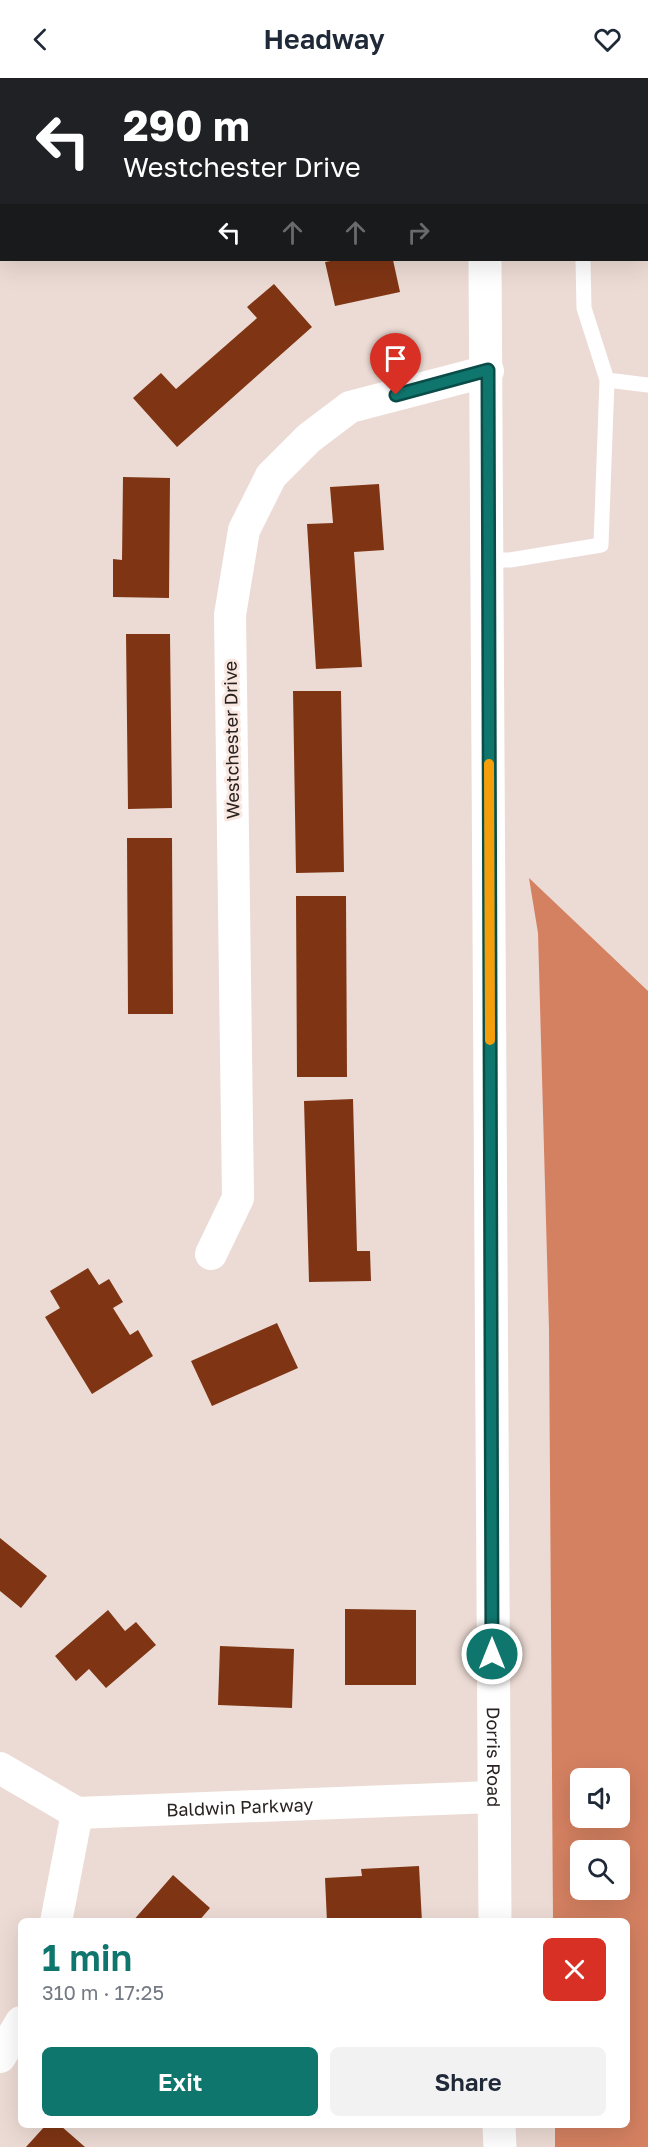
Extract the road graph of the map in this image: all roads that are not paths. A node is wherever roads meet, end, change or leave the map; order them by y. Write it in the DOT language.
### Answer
graph roads {
  1 [pos="486,261"];
  2 [pos="583,261"];
  3 [pos="488,370"];
  4 [pos="607,380"];
  5 [pos="648,385"];
  6 [pos="488,560"];
  7 [pos="212,1254"];
  8 [pos="0,1768"];
  9 [pos="492,1797"];
  10 [pos="77,1813"];
  11 [pos="57,1918"];
  12 [pos="495,1918"];
  13 [pos="18,2027"];
  14 [pos="0,2057"];
  15 [pos="499,2128"];
  16 [pos="500,2147"];
  1 -- 3 [label="street, Dorris Road"];
  2 -- 4 [label="lane"];
  3 -- 6 [label="street, Dorris Road"];
  3 -- 7 [label="street, Westchester Drive"];
  4 -- 5 [label="lane"];
  4 -- 6 [label="lane"];
  6 -- 9 [label="street, Dorris Road"];
  8 -- 10 [label="street"];
  9 -- 10 [label="street, Baldwin Parkway"];
  9 -- 12 [label="street, Dorris Road"];
  10 -- 11 [label="street"];
  13 -- 14 [label="street"];
  15 -- 16 [label="street"];
}
